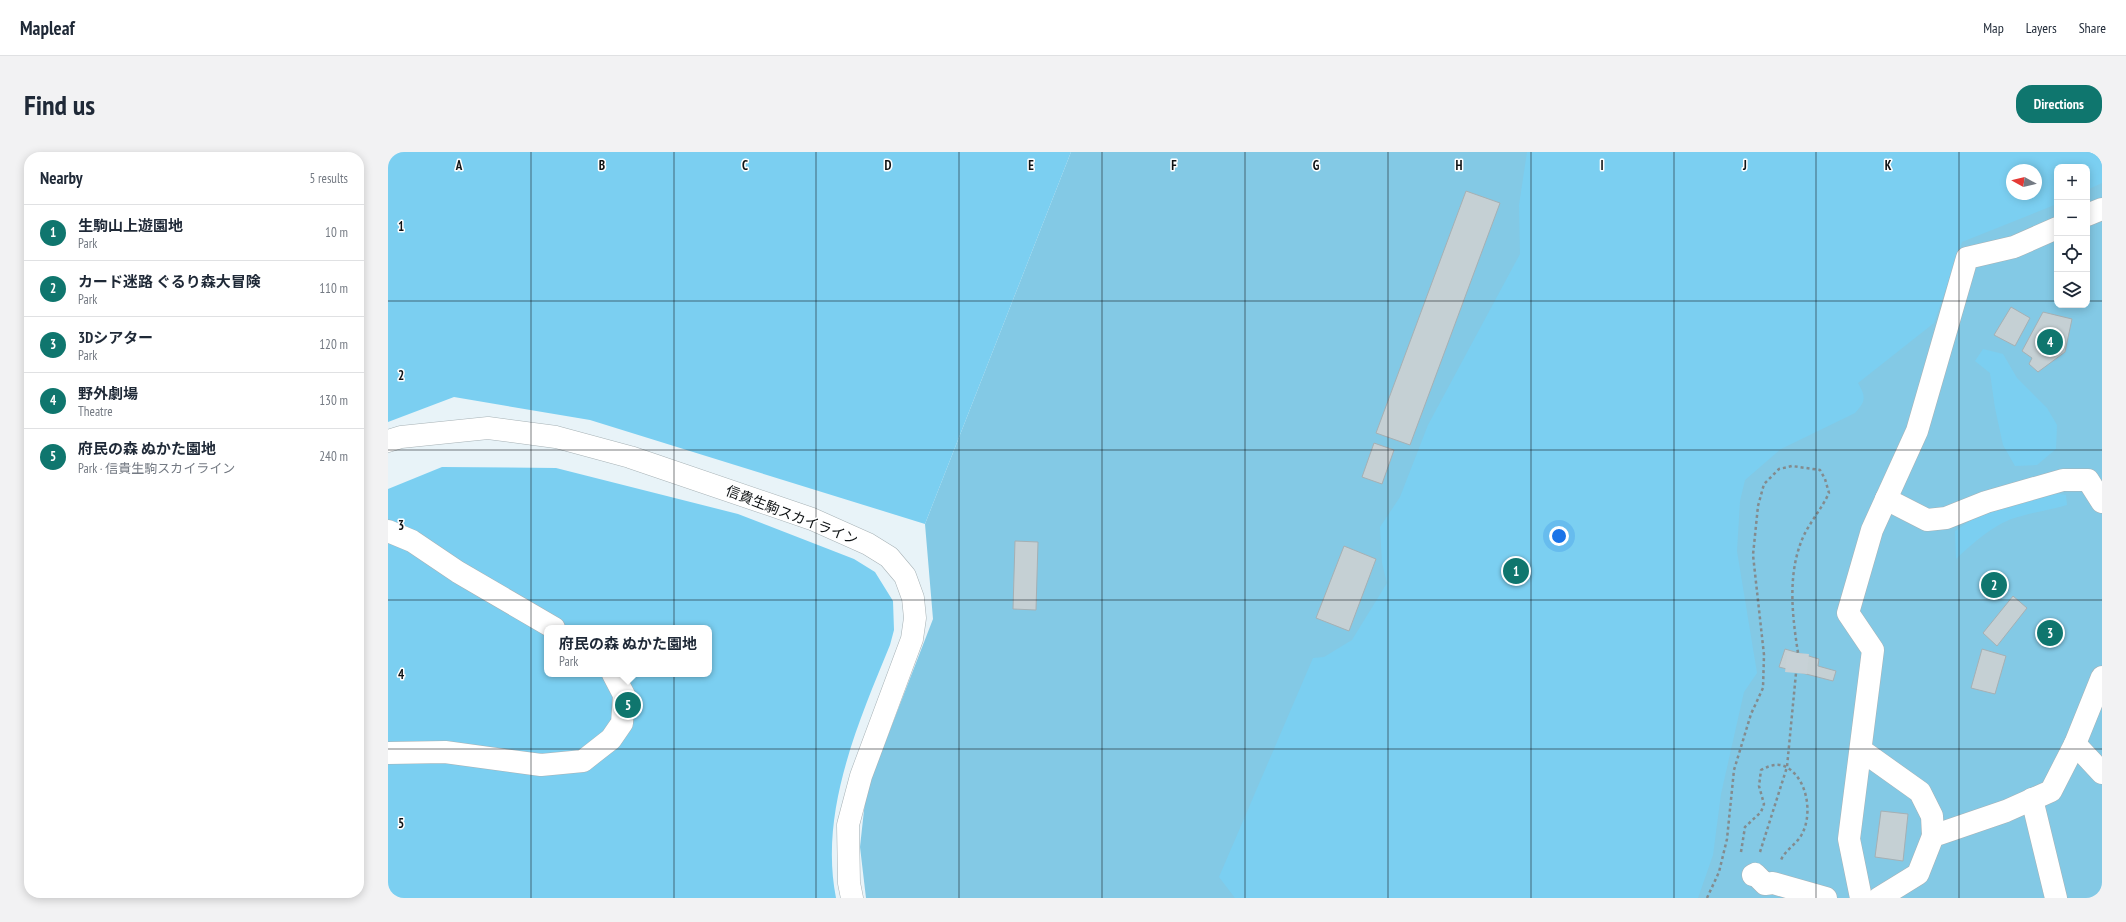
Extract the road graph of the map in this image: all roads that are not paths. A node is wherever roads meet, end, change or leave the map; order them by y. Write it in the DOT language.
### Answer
graph roads {
  1 [pos="2102,208"];
  2 [pos="2090,214"];
  3 [pos="2054,229"];
  4 [pos="388,442"];
  5 [pos="1886,499"];
  6 [pos="2102,502"];
  7 [pos="388,531"];
  8 [pos="549,625"];
  9 [pos="2102,676"];
  10 [pos="615,677"];
  11 [pos="2075,744"];
  12 [pos="1861,750"];
  13 [pos="388,753"];
  14 [pos="2102,773"];
  15 [pos="2032,799"];
  16 [pos="1933,836"];
  17 [pos="1753,875"];
  18 [pos="852,898"];
  19 [pos="1826,898"];
  20 [pos="1860,898"];
  21 [pos="1879,898"];
  22 [pos="2056,898"];
  1 -- 2 [label="street"];
  3 -- 5 [label="street"];
  4 -- 18 [label="street, 信貴生駒スカイライン"];
  5 -- 6 [label="street"];
  5 -- 12 [label="street"];
  7 -- 8 [label="street"];
  9 -- 11 [label="street"];
  10 -- 13 [label="street"];
  11 -- 14 [label="street"];
  11 -- 15 [label="street"];
  12 -- 16 [label="street"];
  12 -- 20 [label="street"];
  15 -- 16 [label="street"];
  15 -- 22 [label="street"];
  16 -- 21 [label="street"];
  17 -- 19 [label="street"];
}
